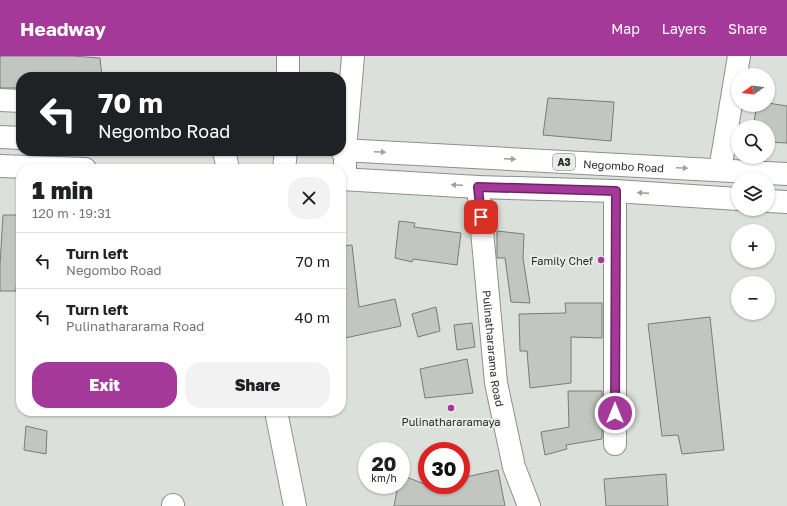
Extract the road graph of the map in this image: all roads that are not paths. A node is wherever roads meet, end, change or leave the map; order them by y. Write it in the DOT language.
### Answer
graph roads {
  1 [pos="288,56"];
  2 [pos="354,56"];
  3 [pos="739,56"];
  4 [pos="288,72"];
  5 [pos="0,100"];
  6 [pos="16,101"];
  7 [pos="346,124"];
  8 [pos="0,137"];
  9 [pos="16,138"];
  10 [pos="346,150"];
  11 [pos="0,166"];
  12 [pos="16,167"];
  13 [pos="720,170"];
  14 [pos="787,174"];
  15 [pos="346,179"];
  16 [pos="478,187"];
  17 [pos="616,191"];
  18 [pos="731,199"];
  19 [pos="775,201"];
  20 [pos="787,202"];
  21 [pos="277,416"];
  22 [pos="615,444"];
  23 [pos="295,506"];
  24 [pos="529,506"];
  1 -- 4 [label="main road"];
  2 -- 7 [label="main road"];
  3 -- 13 [label="main road"];
  5 -- 6 [label="main road"];
  8 -- 9 [label="main road"];
  10 -- 13 [label="main road, Negombo Road / A3, one-way"];
  11 -- 12 [label="main road"];
  13 -- 14 [label="main road, Negombo Road / A3"];
  16 -- 15 [label="main road, one-way"];
  16 -- 17 [label="main road"];
  16 -- 24 [label="main road, Pulinathararama Road"];
  18 -- 17 [label="main road, one-way"];
  17 -- 22 [label="main road"];
  19 -- 20 [label="main road"];
  21 -- 23 [label="main road"];
}
